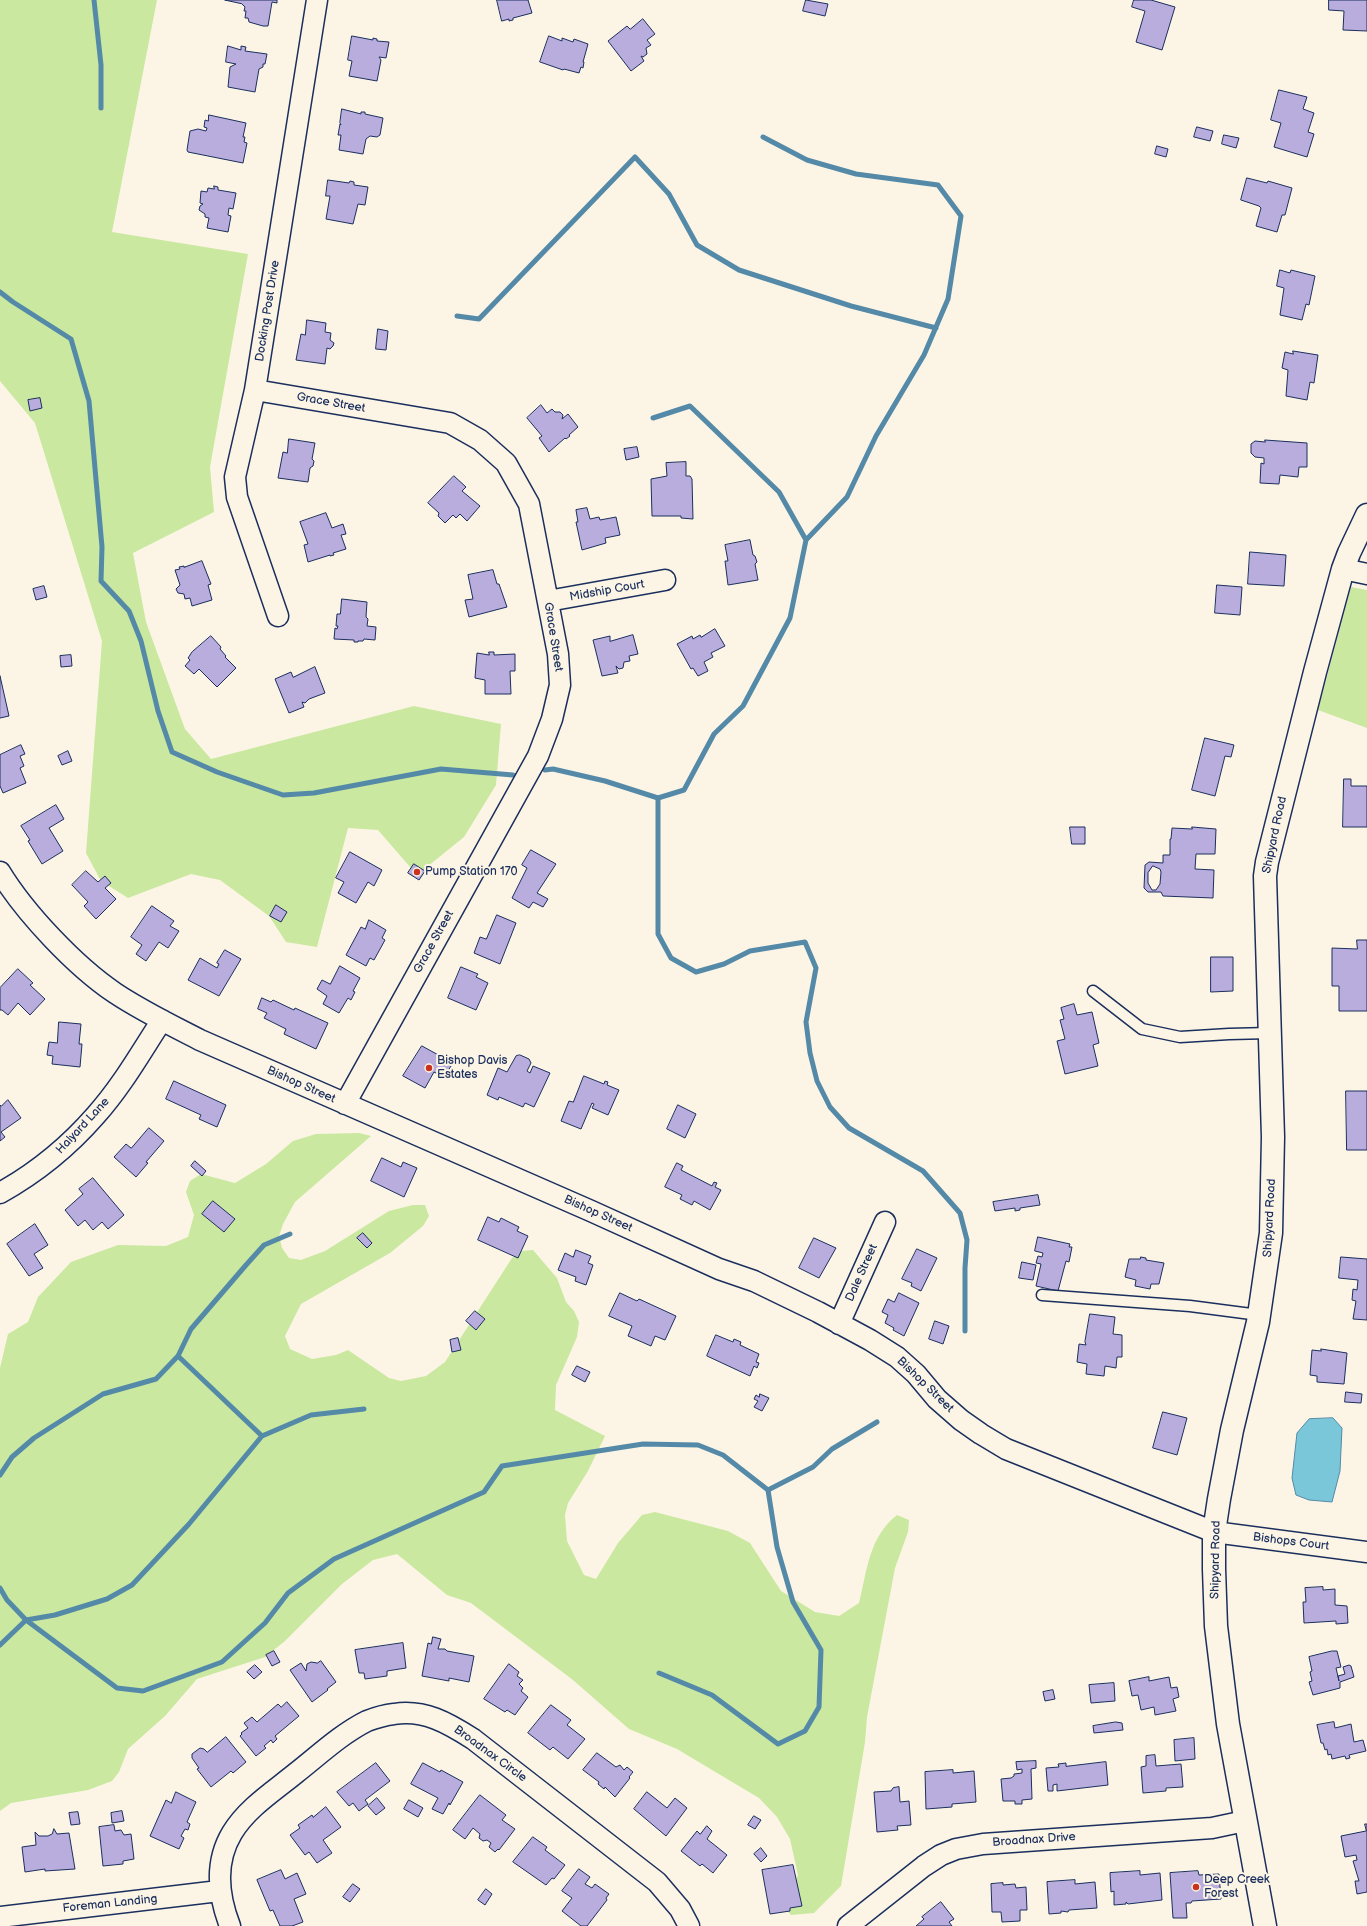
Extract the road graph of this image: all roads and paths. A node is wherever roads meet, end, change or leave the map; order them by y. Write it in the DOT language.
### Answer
graph roads {
  1 [pos="317,0"];
  2 [pos="255,390"];
  3 [pos="1367,516"];
  4 [pos="1343,569"];
  5 [pos="1367,574"];
  6 [pos="665,580"];
  7 [pos="548,601"];
  8 [pos="278,616"];
  9 [pos="0,872"];
  10 [pos="1093,991"];
  11 [pos="162,1020"];
  12 [pos="1270,1034"];
  13 [pos="345,1104"];
  14 [pos="0,1193"];
  15 [pos="885,1222"];
  16 [pos="1042,1295"];
  17 [pos="1258,1315"];
  18 [pos="839,1324"];
  19 [pos="1214,1532"];
  20 [pos="1367,1552"];
  21 [pos="1245,1821"];
  22 [pos="219,1891"];
  23 [pos="0,1916"];
  24 [pos="230,1926"];
  25 [pos="689,1926"];
  26 [pos="848,1926"];
  27 [pos="1265,1926"];
  1 -- 2 [label="street, Docking Post Drive"];
  2 -- 7 [label="street, Grace Street"];
  2 -- 8 [label="street, Docking Post Drive"];
  3 -- 4 [label="street, Shipyard Road"];
  4 -- 5 [label="street"];
  4 -- 12 [label="street, Shipyard Road"];
  6 -- 7 [label="street, Midship Court"];
  7 -- 13 [label="street, Grace Street"];
  9 -- 11 [label="street, Bishop Street"];
  10 -- 12 [label="lane"];
  11 -- 13 [label="street, Bishop Street"];
  11 -- 14 [label="street, Halyard Lane"];
  12 -- 17 [label="street, Shipyard Road"];
  13 -- 18 [label="street, Bishop Street"];
  15 -- 18 [label="street, Dale Street"];
  16 -- 17 [label="lane"];
  17 -- 19 [label="street, Shipyard Road"];
  18 -- 19 [label="street, Bishop Street"];
  19 -- 20 [label="street, Bishops Court"];
  19 -- 21 [label="street, Shipyard Road"];
  21 -- 26 [label="street, Broadnax Drive"];
  21 -- 27 [label="street, Shipyard Road"];
  22 -- 23 [label="street, Foreman Landing"];
  22 -- 24 [label="street, Broadnax Circle"];
  22 -- 25 [label="street, Broadnax Circle"];
}
